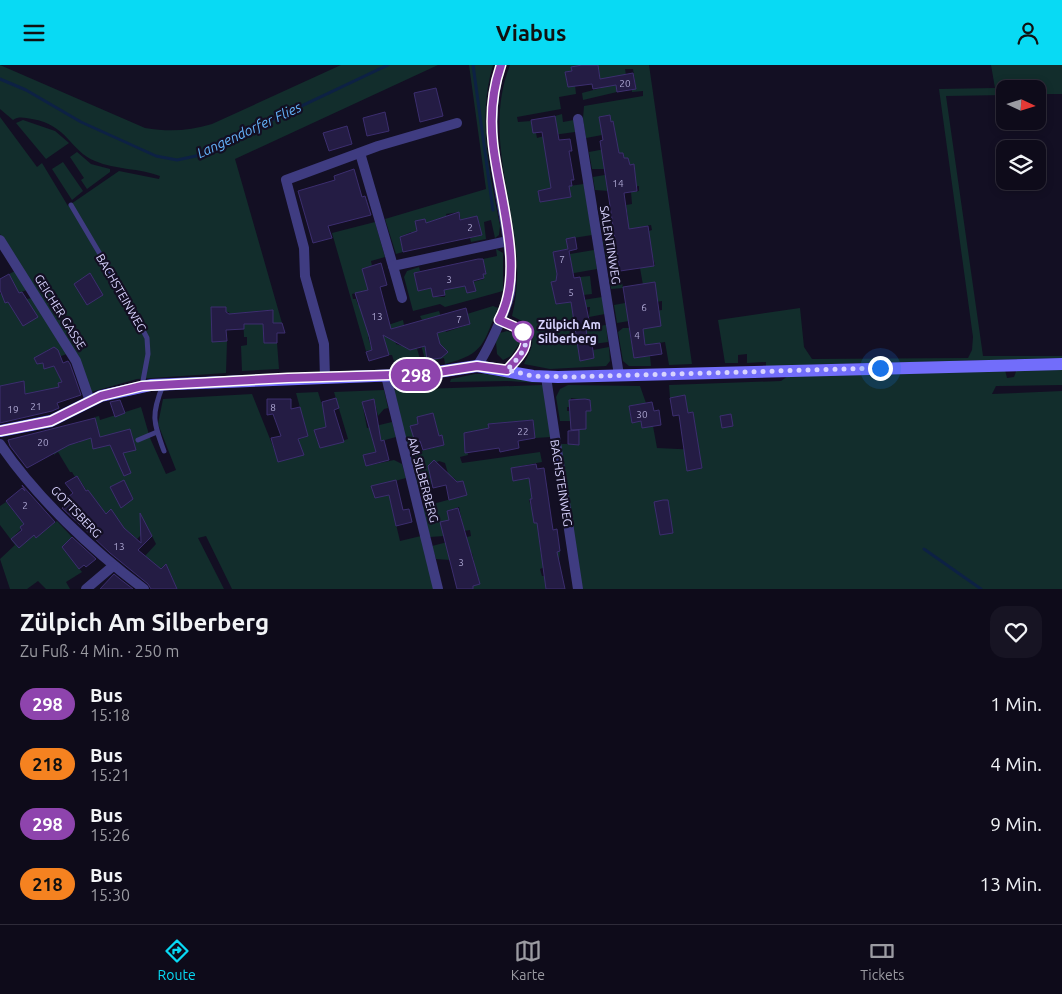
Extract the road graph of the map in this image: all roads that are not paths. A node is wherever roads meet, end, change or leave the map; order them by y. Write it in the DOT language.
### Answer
graph roads {
  1 [pos="501,65"];
  2 [pos="578,119"];
  3 [pos="457,123"];
  4 [pos="360,153"];
  5 [pos="72,205"];
  6 [pos="0,240"];
  7 [pos="508,241"];
  8 [pos="393,266"];
  9 [pos="402,298"];
  10 [pos="499,320"];
  11 [pos="1062,364"];
  12 [pos="477,366"];
  13 [pos="507,370"];
  14 [pos="619,375"];
  15 [pos="386,376"];
  16 [pos="325,377"];
  17 [pos="546,377"];
  18 [pos="163,385"];
  19 [pos="142,386"];
  20 [pos="90,401"];
  21 [pos="0,431"];
  22 [pos="157,432"];
  23 [pos="138,439"];
  24 [pos="0,444"];
  25 [pos="164,451"];
  26 [pos="113,566"];
  27 [pos="86,589"];
  28 [pos="144,589"];
  29 [pos="438,589"];
  30 [pos="578,589"];
  1 -- 7 [label="street"];
  2 -- 14 [label="street, SALENTINWEG"];
  3 -- 4 [label="street"];
  4 -- 8 [label="street"];
  4 -- 16 [label="street"];
  5 -- 19 [label="lane, BACHSTEINWEG"];
  6 -- 20 [label="street, GEICHER GASSE"];
  7 -- 8 [label="street"];
  7 -- 10 [label="street"];
  8 -- 9 [label="street"];
  10 -- 12 [label="street"];
  10 -- 13 [label="lane"];
  11 -- 14 [label="street"];
  12 -- 13 [label="street"];
  12 -- 15 [label="street"];
  13 -- 17 [label="street"];
  14 -- 17 [label="street"];
  15 -- 16 [label="street"];
  15 -- 29 [label="street, AM SILBERBERG"];
  16 -- 18 [label="street"];
  17 -- 30 [label="street, BACHSTEINWEG"];
  18 -- 19 [label="street"];
  18 -- 22 [label="lane"];
  19 -- 20 [label="street"];
  20 -- 21 [label="street"];
  22 -- 23 [label="lane"];
  22 -- 25 [label="lane"];
  24 -- 26 [label="street, GOTTSBERG"];
  26 -- 27 [label="street"];
  26 -- 28 [label="street, GOTTSBERG"];
}
